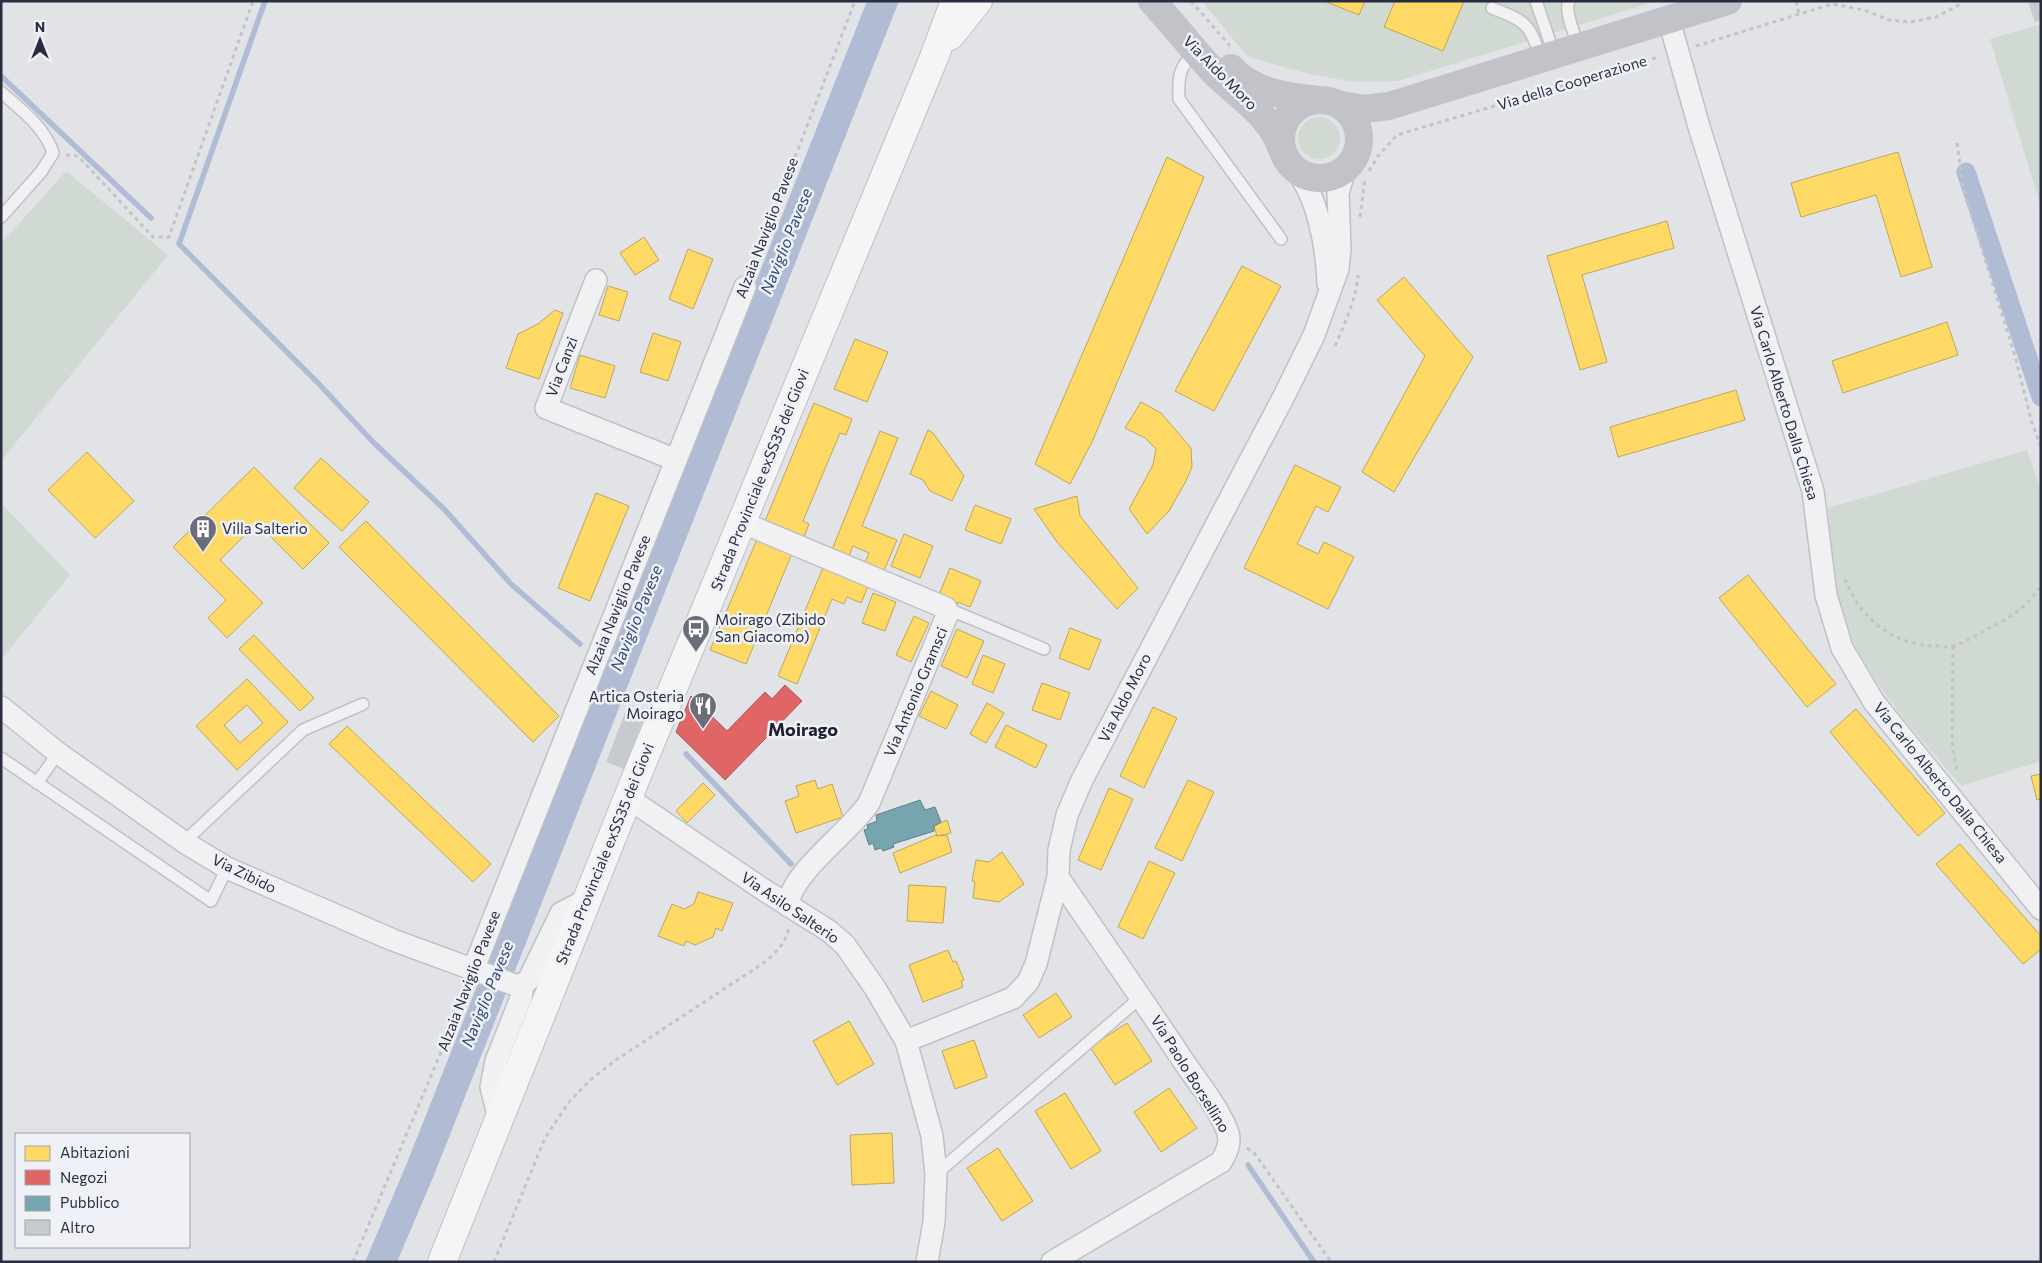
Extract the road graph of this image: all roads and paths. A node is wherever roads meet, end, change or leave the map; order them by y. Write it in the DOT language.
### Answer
graph roads {
  1 [pos="253,1"];
  2 [pos="854,1"];
  3 [pos="955,1"];
  4 [pos="978,1"];
  5 [pos="1152,1"];
  6 [pos="1176,1"];
  7 [pos="1191,1"];
  8 [pos="1536,1"];
  9 [pos="1568,1"];
  10 [pos="1728,1"];
  11 [pos="1796,1"];
  12 [pos="1962,1"];
  13 [pos="1492,8"];
  14 [pos="1799,14"];
  15 [pos="1669,20"];
  16 [pos="1231,48"];
  17 [pos="1196,51"];
  18 [pos="1678,52"];
  19 [pos="1558,53"];
  20 [pos="934,60"];
  21 [pos="1,92"];
  22 [pos="1328,102"];
  23 [pos="1403,102"];
  24 [pos="1957,143"];
  25 [pos="53,153"];
  26 [pos="1354,156"];
  27 [pos="1288,158"];
  28 [pos="1,217"];
  29 [pos="1360,219"];
  30 [pos="1282,239"];
  31 [pos="1358,271"];
  32 [pos="596,280"];
  33 [pos="745,287"];
  34 [pos="1326,306"];
  35 [pos="1335,346"];
  36 [pos="2041,447"];
  37 [pos="676,460"];
  38 [pos="741,522"];
  39 [pos="1842,572"];
  40 [pos="2041,586"];
  41 [pos="946,608"];
  42 [pos="1953,646"];
  43 [pos="1044,649"];
  44 [pos="363,704"];
  45 [pos="1,707"];
  46 [pos="58,753"];
  47 [pos="1,758"];
  48 [pos="1958,778"];
  49 [pos="38,783"];
  50 [pos="628,798"];
  51 [pos="184,842"];
  52 [pos="227,868"];
  53 [pos="1058,877"];
  54 [pos="588,899"];
  55 [pos="788,906"];
  56 [pos="2041,909"];
  57 [pos="473,970"];
  58 [pos="518,986"];
  59 [pos="1141,997"];
  60 [pos="906,1041"];
  61 [pos="499,1119"];
  62 [pos="1229,1140"];
  63 [pos="936,1174"];
  64 [pos="353,1262"];
  65 [pos="442,1262"];
  66 [pos="494,1262"];
  67 [pos="927,1262"];
  68 [pos="1052,1262"];
  69 [pos="1330,1262"];
  1 -- 25 [label="path"];
  2 -- 33 [label="path, Alzaia Naviglio Pavese"];
  3 -- 20 [label="main road"];
  4 -- 20 [label="main road"];
  5 -- 17 [label="street, Via Aldo Moro"];
  6 -- 22 [label="street, Via Aldo Moro"];
  7 -- 16 [label="path"];
  8 -- 19 [label="lane"];
  9 -- 19 [label="lane"];
  10 -- 15 [label="street"];
  11 -- 14 [label="path"];
  12 -- 14 [label="path, Via della Cooperazione"];
  13 -- 19 [label="lane"];
  14 -- 18 [label="path, Via della Cooperazione"];
  15 -- 18 [label="street, Via Carlo Alberto Dalla Chiesa"];
  15 -- 19 [label="street"];
  17 -- 27 [label="street, Via Aldo Moro"];
  17 -- 30 [label="lane"];
  18 -- 29 [label="path, Via della Cooperazione"];
  18 -- 56 [label="street, Via Carlo Alberto Dalla Chiesa"];
  19 -- 23 [label="street"];
  20 -- 38 [label="main road, Strada Provinciale exSS35 dei Giovi"];
  21 -- 25 [label="lane"];
  22 -- 23 [label="street"];
  22 -- 26 [label="street"];
  22 -- 27 [label="street"];
  23 -- 26 [label="street"];
  24 -- 36 [label="path"];
  25 -- 28 [label="lane"];
  26 -- 27 [label="street"];
  26 -- 34 [label="street, Via Aldo Moro"];
  27 -- 34 [label="street, Via Aldo Moro"];
  31 -- 35 [label="path"];
  32 -- 37 [label="street, Via Canzi"];
  33 -- 37 [label="street, Alzaia Naviglio Pavese"];
  34 -- 53 [label="street, Via Aldo Moro"];
  37 -- 57 [label="street, Alzaia Naviglio Pavese"];
  38 -- 41 [label="street, Via Antonio Gramsci"];
  38 -- 50 [label="main road, Strada Provinciale exSS35 dei Giovi"];
  39 -- 42 [label="path"];
  40 -- 42 [label="path"];
  41 -- 43 [label="lane"];
  41 -- 55 [label="street, Via Antonio Gramsci"];
  42 -- 48 [label="path"];
  44 -- 51 [label="lane"];
  45 -- 46 [label="street, Via Zibido"];
  46 -- 49 [label="lane"];
  46 -- 51 [label="street, Via Zibido"];
  47 -- 49 [label="lane"];
  49 -- 52 [label="lane"];
  50 -- 54 [label="main road, Strada Provinciale exSS35 dei Giovi"];
  50 -- 55 [label="street, Via Asilo Salterio"];
  51 -- 52 [label="street, Via Zibido"];
  52 -- 57 [label="street, Via Zibido"];
  53 -- 59 [label="street, Via Paolo Borsellino"];
  53 -- 60 [label="street, Via Aldo Moro"];
  54 -- 58 [label="street"];
  54 -- 61 [label="main road, Strada Provinciale exSS35 dei Giovi"];
  55 -- 60 [label="street, Via Asilo Salterio"];
  55 -- 66 [label="path"];
  57 -- 58 [label="street, Via Zibido"];
  57 -- 64 [label="path, Alzaia Naviglio Pavese"];
  58 -- 61 [label="street"];
  59 -- 62 [label="street, Via Paolo Borsellino"];
  59 -- 63 [label="lane"];
  60 -- 63 [label="street, Via Asilo Salterio"];
  61 -- 65 [label="main road, Strada Provinciale exSS35 dei Giovi"];
  62 -- 68 [label="street, Via Paolo Borsellino"];
  62 -- 69 [label="path"];
  63 -- 67 [label="street, Via Asilo Salterio"];
}
